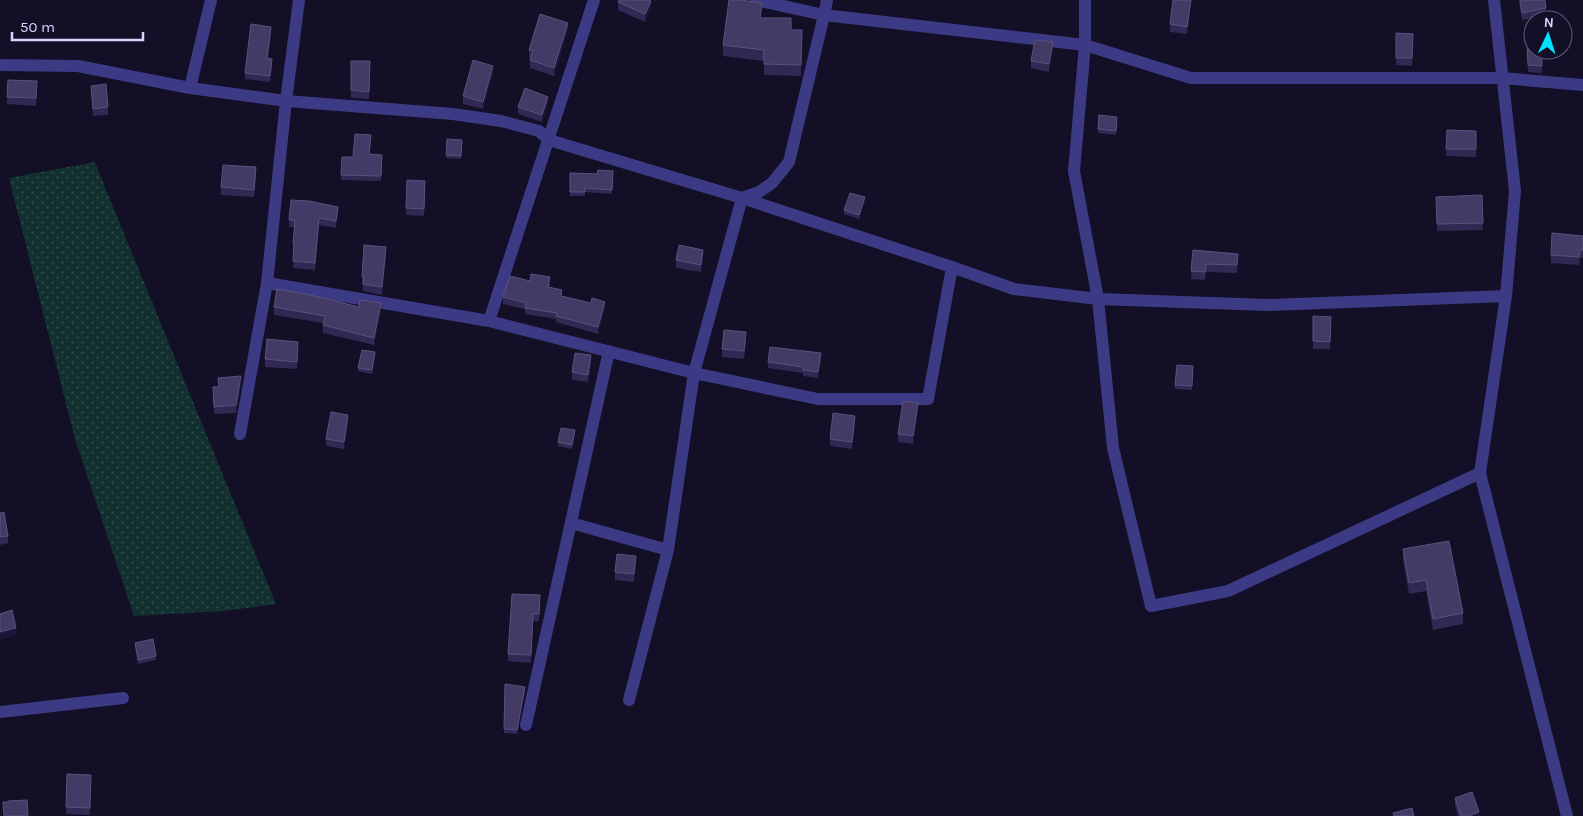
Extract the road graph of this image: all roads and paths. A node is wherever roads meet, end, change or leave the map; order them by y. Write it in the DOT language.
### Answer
graph roads {
  1 [pos="211,0"];
  2 [pos="298,0"];
  3 [pos="594,0"];
  4 [pos="756,0"];
  5 [pos="827,0"];
  6 [pos="1085,0"];
  7 [pos="1494,0"];
  8 [pos="824,15"];
  9 [pos="1085,45"];
  10 [pos="0,65"];
  11 [pos="1502,78"];
  12 [pos="1583,85"];
  13 [pos="190,88"];
  14 [pos="286,101"];
  15 [pos="549,140"];
  16 [pos="742,198"];
  17 [pos="952,266"];
  18 [pos="267,283"];
  19 [pos="1506,296"];
  20 [pos="1098,298"];
  21 [pos="489,321"];
  22 [pos="609,351"];
  23 [pos="694,373"];
  24 [pos="240,434"];
  25 [pos="1480,473"];
  26 [pos="571,524"];
  27 [pos="668,550"];
  28 [pos="122,698"];
  29 [pos="628,700"];
  30 [pos="0,712"];
  31 [pos="526,725"];
  32 [pos="1567,816"];
  1 -- 13 [label="street"];
  2 -- 14 [label="street"];
  3 -- 15 [label="street"];
  4 -- 8 [label="street"];
  5 -- 8 [label="street"];
  6 -- 9 [label="street"];
  7 -- 11 [label="street"];
  8 -- 9 [label="street"];
  8 -- 16 [label="street"];
  9 -- 11 [label="street"];
  9 -- 20 [label="street"];
  10 -- 13 [label="street"];
  11 -- 12 [label="street"];
  11 -- 19 [label="street"];
  13 -- 14 [label="street"];
  14 -- 15 [label="street"];
  14 -- 18 [label="street"];
  15 -- 16 [label="street"];
  15 -- 21 [label="street"];
  16 -- 17 [label="street"];
  16 -- 23 [label="street"];
  17 -- 20 [label="street"];
  17 -- 23 [label="street"];
  18 -- 21 [label="street"];
  18 -- 24 [label="street"];
  19 -- 20 [label="street"];
  19 -- 25 [label="street"];
  20 -- 25 [label="street"];
  21 -- 22 [label="street"];
  22 -- 23 [label="street"];
  22 -- 26 [label="street"];
  23 -- 27 [label="street"];
  25 -- 32 [label="street"];
  26 -- 27 [label="street"];
  26 -- 31 [label="street"];
  27 -- 29 [label="street"];
  28 -- 30 [label="street"];
}
